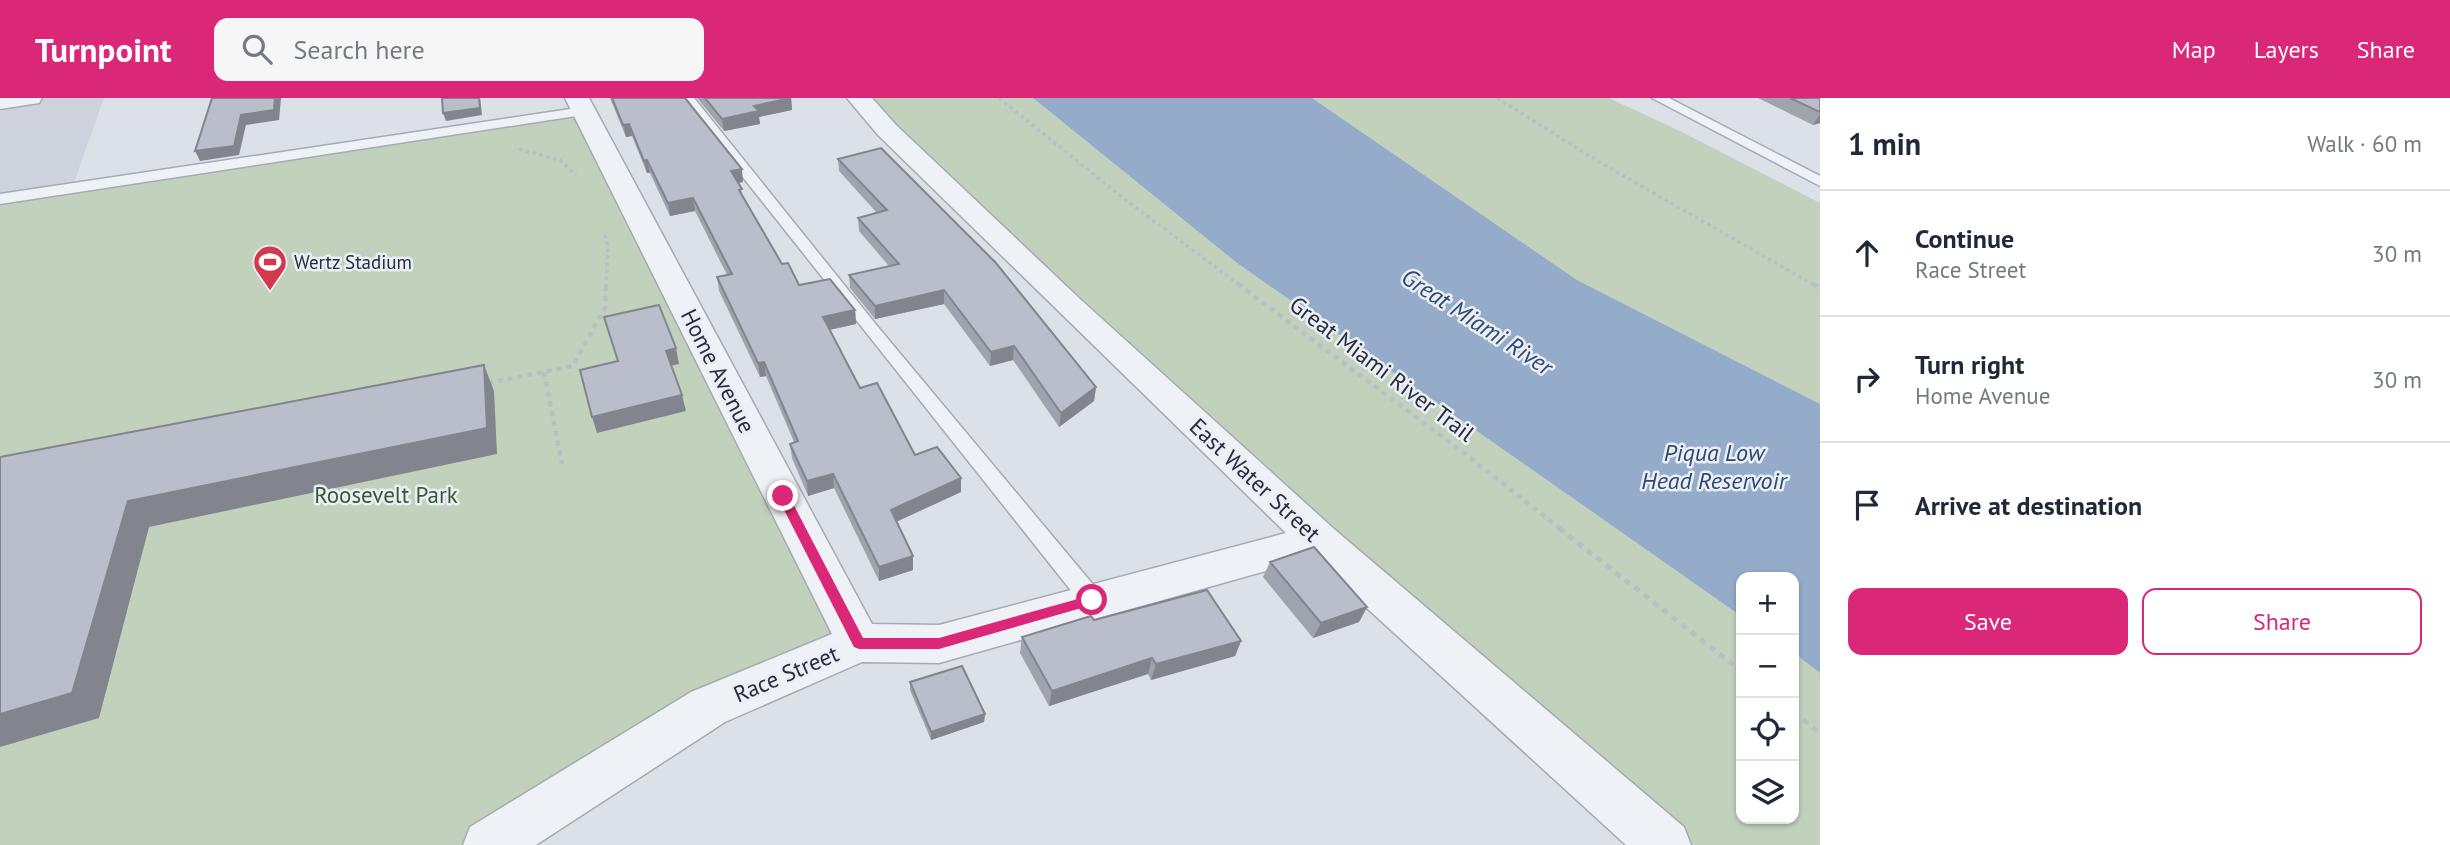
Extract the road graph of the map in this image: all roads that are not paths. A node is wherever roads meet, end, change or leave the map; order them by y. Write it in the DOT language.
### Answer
graph roads {
  1 [pos="30,98"];
  2 [pos="687,98"];
  3 [pos="859,98"];
  4 [pos="1659,98"];
  5 [pos="0,102"];
  6 [pos="581,105"];
  7 [pos="1820,181"];
  8 [pos="0,199"];
  9 [pos="1319,540"];
  10 [pos="1092,600"];
  11 [pos="859,643"];
  12 [pos="492,844"];
  13 [pos="1665,845"];
  1 -- 5 [label="street"];
  2 -- 10 [label="lane"];
  3 -- 9 [label="street, East Water Street"];
  4 -- 7 [label="lane"];
  6 -- 8 [label="lane"];
  6 -- 11 [label="street, Home Avenue"];
  9 -- 10 [label="street, Race Street"];
  9 -- 13 [label="street, East Water Street"];
  10 -- 11 [label="street, Race Street"];
  11 -- 12 [label="street, Race Street"];
}
